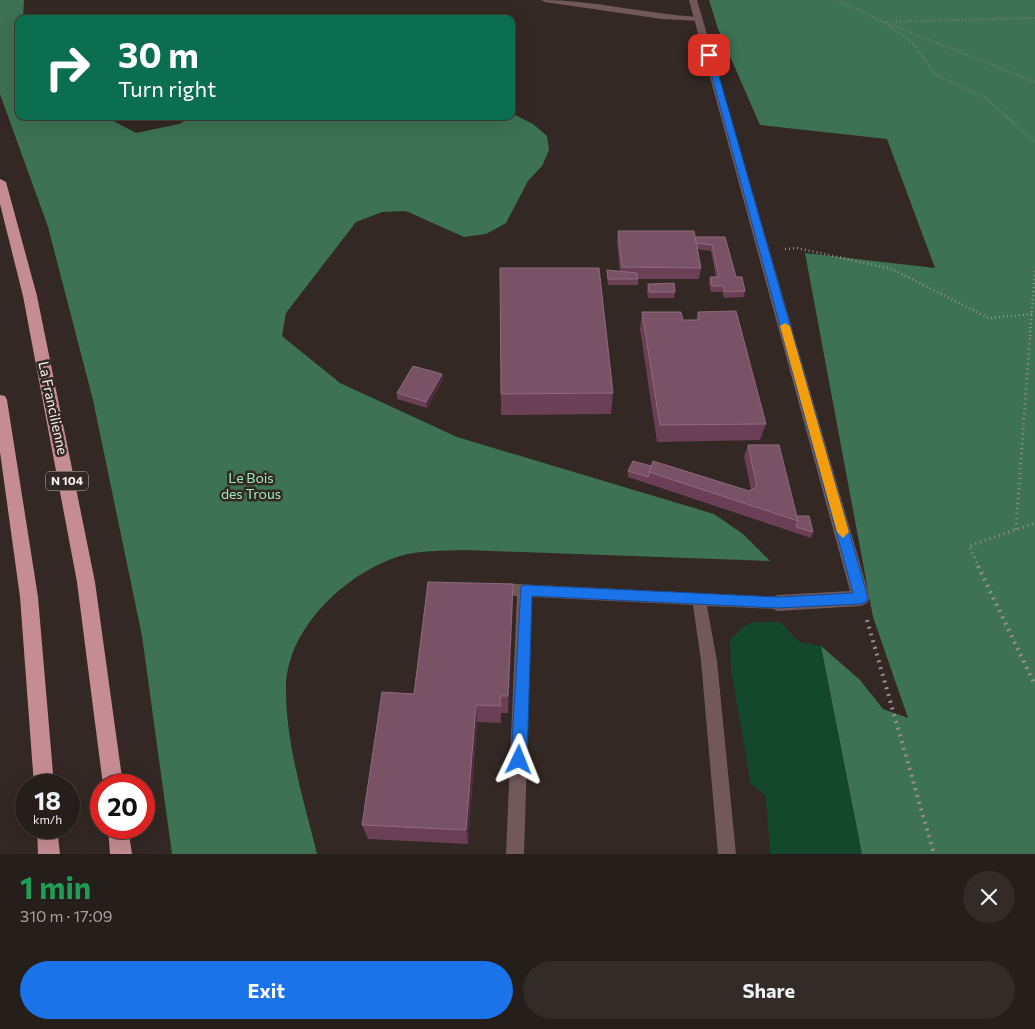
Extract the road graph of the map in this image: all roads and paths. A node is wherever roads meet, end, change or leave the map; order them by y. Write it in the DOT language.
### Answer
graph roads {
  1 [pos="546,0"];
  2 [pos="693,0"];
  3 [pos="837,0"];
  4 [pos="1035,18"];
  5 [pos="699,20"];
  6 [pos="883,22"];
  7 [pos="1035,82"];
  8 [pos="1035,142"];
  9 [pos="0,182"];
  10 [pos="764,251"];
  11 [pos="1035,269"];
  12 [pos="1032,314"];
  13 [pos="0,400"];
  14 [pos="1035,523"];
  15 [pos="1016,528"];
  16 [pos="486,588"];
  17 [pos="526,590"];
  18 [pos="861,598"];
  19 [pos="699,599"];
  20 [pos="777,603"];
  21 [pos="1035,685"];
  22 [pos="43,774"];
  23 [pos="111,774"];
  24 [pos="48,839"];
  25 [pos="119,839"];
  26 [pos="49,854"];
  27 [pos="121,854"];
  28 [pos="515,854"];
  29 [pos="727,854"];
  30 [pos="934,854"];
  1 -- 5 [label="lane"];
  2 -- 5 [label="street"];
  3 -- 6 [label="path"];
  4 -- 6 [label="path"];
  5 -- 10 [label="street"];
  6 -- 7 [label="path"];
  6 -- 8 [label="path"];
  9 -- 23 [label="highway, La Francilienne / N 104"];
  10 -- 12 [label="path"];
  10 -- 18 [label="street"];
  11 -- 12 [label="path"];
  12 -- 15 [label="path"];
  13 -- 22 [label="highway"];
  14 -- 15 [label="path"];
  15 -- 21 [label="path"];
  16 -- 17 [label="lane"];
  17 -- 19 [label="lane"];
  17 -- 28 [label="lane"];
  18 -- 20 [label="street"];
  18 -- 30 [label="path"];
  19 -- 20 [label="lane"];
  19 -- 29 [label="lane"];
  24 -- 26 [label="highway"];
  25 -- 27 [label="highway"];
}
